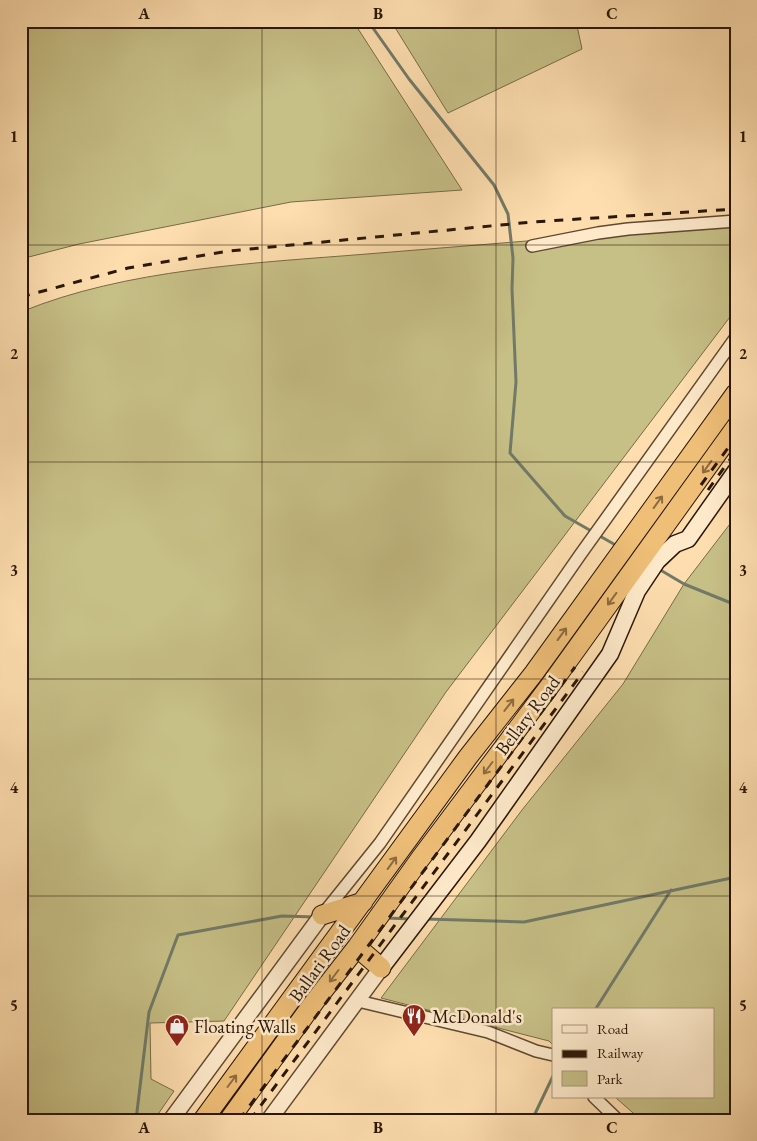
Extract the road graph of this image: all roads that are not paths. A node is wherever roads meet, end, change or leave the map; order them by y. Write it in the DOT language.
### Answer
graph roads {
  1 [pos="736,221"];
  2 [pos="532,246"];
  3 [pos="736,337"];
  4 [pos="736,394"];
  5 [pos="736,427"];
  6 [pos="736,471"];
  7 [pos="356,912"];
  8 [pos="320,917"];
  9 [pos="357,947"];
  10 [pos="381,968"];
  11 [pos="315,1001"];
  12 [pos="358,1001"];
  13 [pos="552,1055"];
  14 [pos="595,1098"];
  15 [pos="171,1120"];
  16 [pos="204,1120"];
  17 [pos="229,1120"];
  18 [pos="269,1120"];
  19 [pos="618,1120"];
  1 -- 2 [label="street"];
  3 -- 8 [label="street"];
  7 -- 4 [label="highway, Bellary Road, one-way"];
  5 -- 9 [label="highway, Bellary Road, one-way"];
  6 -- 10 [label="main road"];
  7 -- 8 [label="highway"];
  16 -- 7 [label="highway, Ballari Road, one-way"];
  8 -- 15 [label="street"];
  9 -- 10 [label="highway"];
  9 -- 11 [label="highway, Bellary Road, one-way"];
  10 -- 12 [label="street"];
  11 -- 17 [label="highway, Ballari Road"];
  12 -- 13 [label="street"];
  12 -- 18 [label="street"];
  14 -- 19 [label="street"];
}
